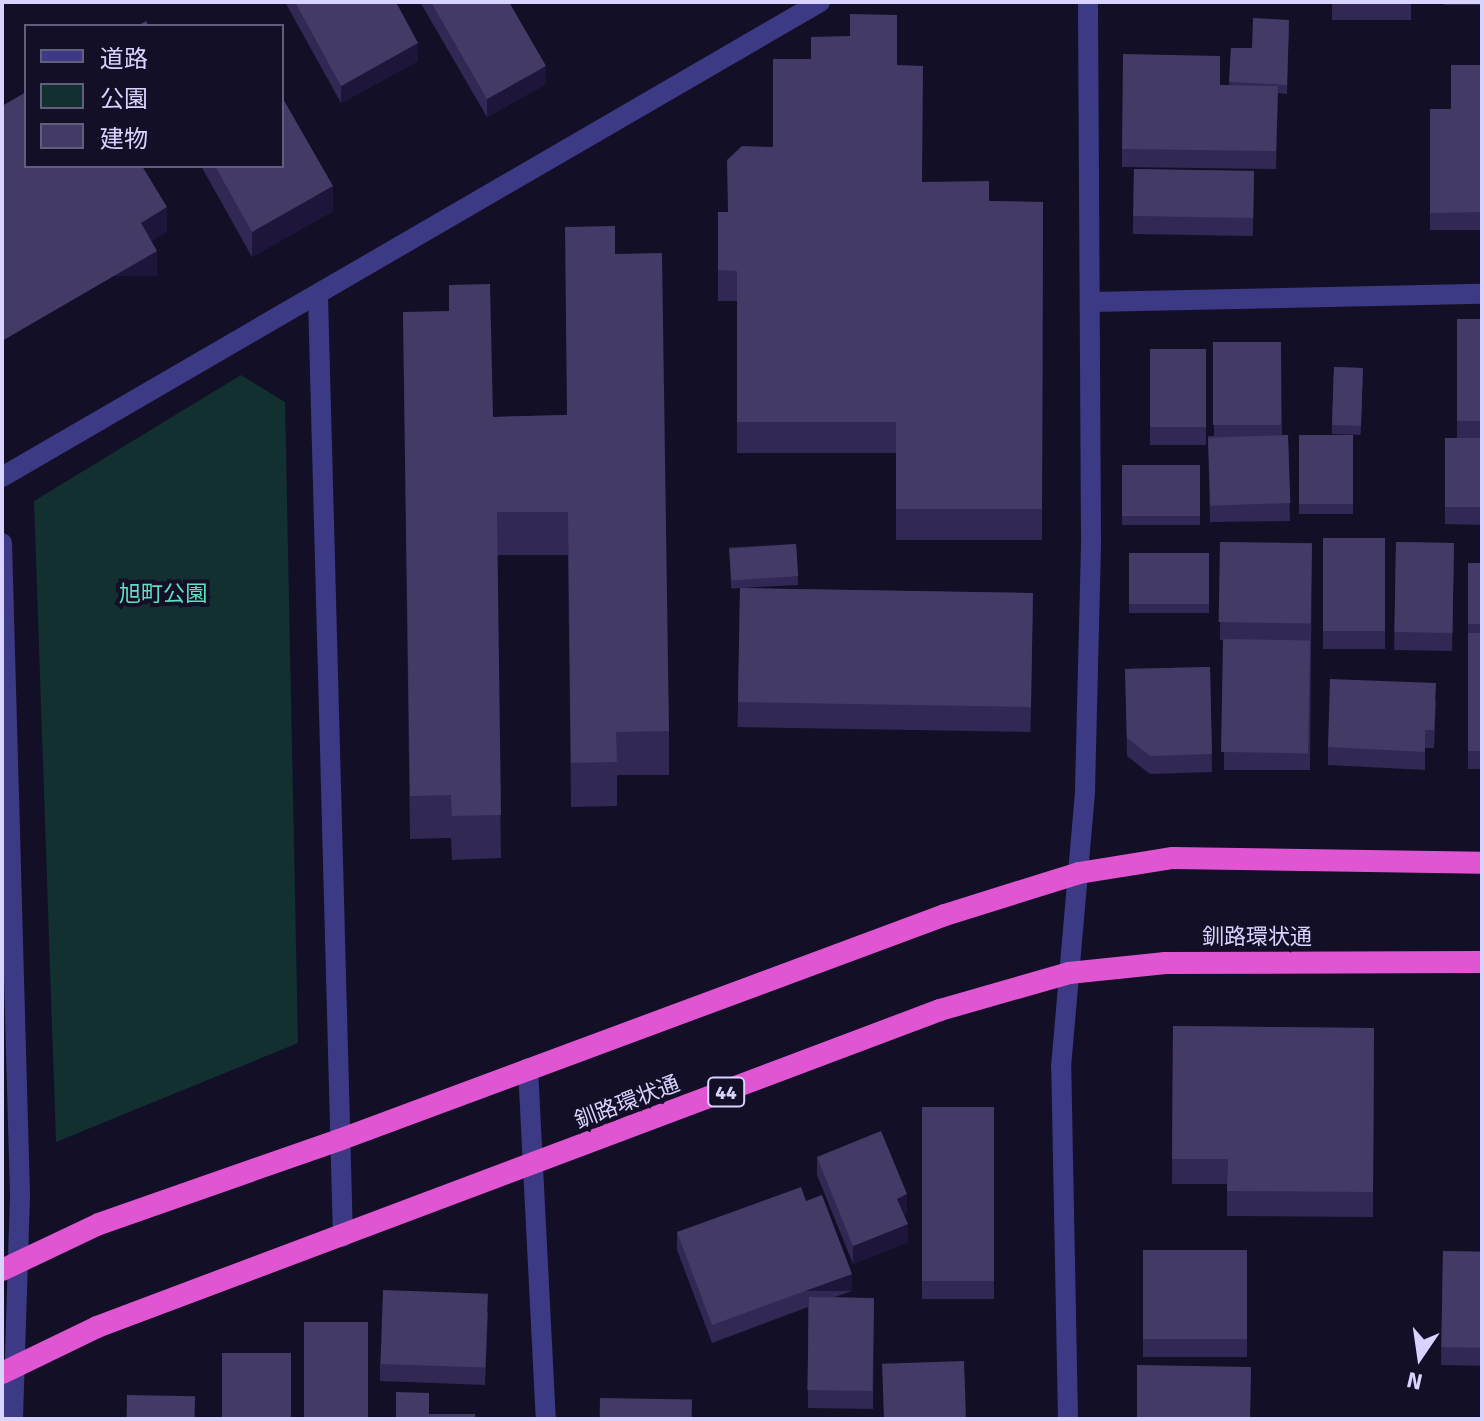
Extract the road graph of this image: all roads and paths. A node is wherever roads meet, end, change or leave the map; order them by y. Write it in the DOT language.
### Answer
graph roads {
  1 [pos="820,2"];
  2 [pos="1088,2"];
  3 [pos="1482,294"];
  4 [pos="318,297"];
  5 [pos="1091,302"];
  6 [pos="2,477"];
  7 [pos="2,543"];
  8 [pos="1482,863"];
  9 [pos="1079,873"];
  10 [pos="1482,962"];
  11 [pos="1069,973"];
  12 [pos="528,1068"];
  13 [pos="339,1140"];
  14 [pos="535,1165"];
  15 [pos="343,1237"];
  16 [pos="10,1266"];
  17 [pos="8,1369"];
  18 [pos="13,1419"];
  19 [pos="546,1419"];
  20 [pos="1068,1419"];
  1 -- 4 [label="street"];
  2 -- 5 [label="street"];
  3 -- 5 [label="street"];
  4 -- 6 [label="street"];
  4 -- 13 [label="street"];
  5 -- 9 [label="street"];
  7 -- 16 [label="street"];
  8 -- 9 [label="highway"];
  9 -- 11 [label="street"];
  9 -- 12 [label="highway"];
  10 -- 11 [label="highway, 釧路環状通 / 44"];
  11 -- 14 [label="highway, 釧路環状通 / 44"];
  11 -- 20 [label="street"];
  12 -- 13 [label="highway"];
  12 -- 14 [label="street"];
  13 -- 15 [label="street"];
  13 -- 16 [label="highway"];
  14 -- 15 [label="highway, 釧路環状通 / 44"];
  14 -- 19 [label="street"];
  15 -- 17 [label="highway, 釧路環状通 / 44"];
  16 -- 17 [label="street"];
  17 -- 18 [label="street"];
}
